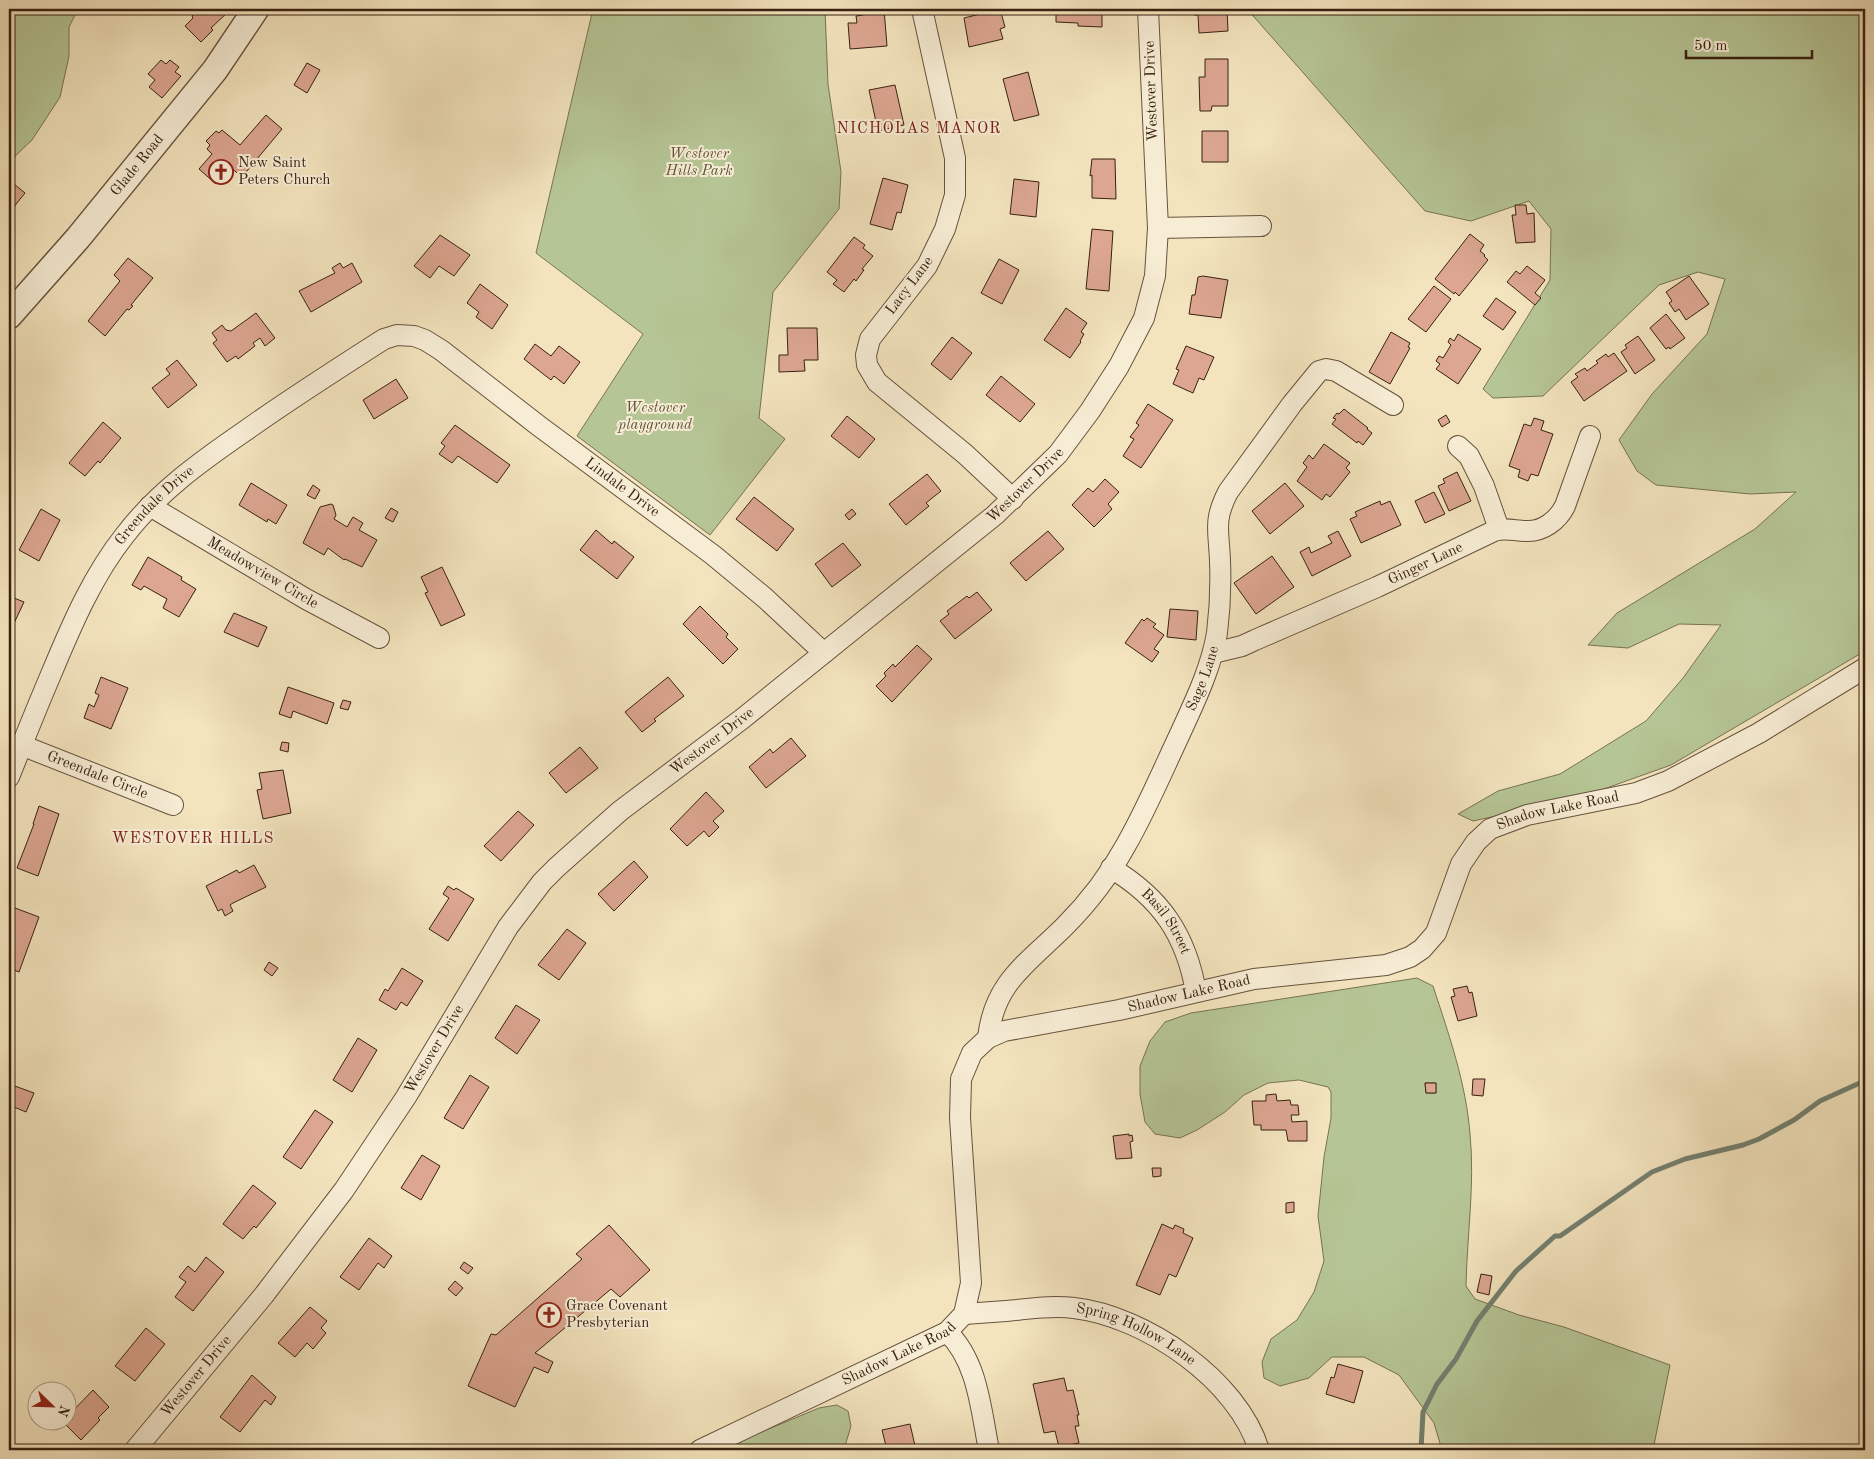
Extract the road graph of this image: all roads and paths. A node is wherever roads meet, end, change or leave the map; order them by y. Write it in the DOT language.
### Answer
graph roads {
  1 [pos="256,9"];
  2 [pos="922,9"];
  3 [pos="1148,9"];
  4 [pos="1261,226"];
  5 [pos="1158,228"];
  6 [pos="9,316"];
  7 [pos="412,336"];
  8 [pos="1393,405"];
  9 [pos="1590,436"];
  10 [pos="1458,446"];
  11 [pos="1013,499"];
  12 [pos="150,506"];
  13 [pos="1500,529"];
  14 [pos="379,638"];
  15 [pos="824,653"];
  16 [pos="1213,653"];
  17 [pos="1865,668"];
  18 [pos="21,745"];
  19 [pos="9,777"];
  20 [pos="174,805"];
  21 [pos="1111,868"];
  22 [pos="1196,992"];
  23 [pos="988,1038"];
  24 [pos="964,1314"];
  25 [pos="947,1332"];
  26 [pos="135,1450"];
  27 [pos="700,1450"];
  28 [pos="989,1450"];
  29 [pos="1259,1450"];
  1 -- 6 [label="street, Glade Road"];
  2 -- 11 [label="street, Lacy Lane"];
  3 -- 5 [label="street, Westover Drive"];
  4 -- 5 [label="street"];
  5 -- 11 [label="street, Westover Drive"];
  7 -- 12 [label="street, Greendale Drive"];
  7 -- 15 [label="street, Lindale Drive"];
  8 -- 16 [label="street, Sage Lane"];
  9 -- 13 [label="street"];
  10 -- 13 [label="street"];
  11 -- 15 [label="street, Westover Drive"];
  12 -- 14 [label="street, Meadowview Circle"];
  12 -- 18 [label="street, Greendale Drive"];
  13 -- 16 [label="street, Ginger Lane"];
  15 -- 26 [label="street, Westover Drive"];
  16 -- 21 [label="street, Sage Lane"];
  17 -- 22 [label="street, Shadow Lake Road"];
  18 -- 19 [label="street, Greendale Drive"];
  18 -- 20 [label="street, Greendale Circle"];
  21 -- 22 [label="street, Basil Street"];
  21 -- 23 [label="street, Sage Lane"];
  22 -- 23 [label="street, Shadow Lake Road"];
  23 -- 24 [label="street, Shadow Lake Road"];
  24 -- 25 [label="street, Shadow Lake Road"];
  24 -- 29 [label="street, Spring Hollow Lane"];
  25 -- 27 [label="street, Shadow Lake Road"];
  25 -- 28 [label="street"];
}
